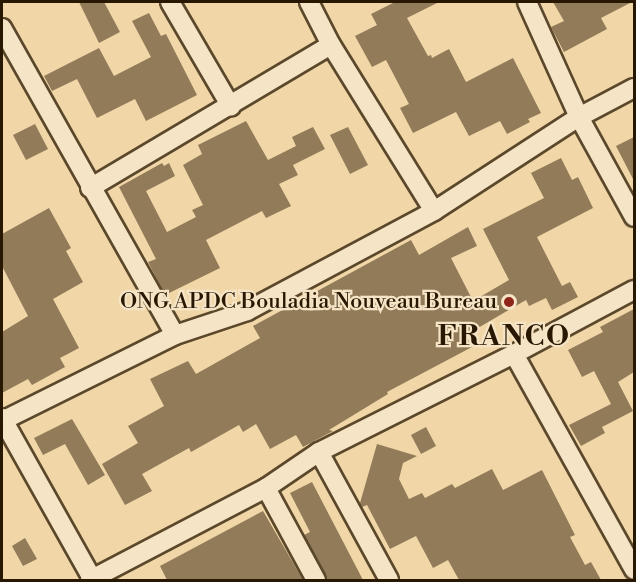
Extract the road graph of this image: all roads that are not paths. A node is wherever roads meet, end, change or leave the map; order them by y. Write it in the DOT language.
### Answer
graph roads {
  1 [pos="170,2"];
  2 [pos="309,2"];
  3 [pos="526,2"];
  4 [pos="2,28"];
  5 [pos="331,45"];
  6 [pos="634,88"];
  7 [pos="231,107"];
  8 [pos="579,117"];
  9 [pos="90,188"];
  10 [pos="434,211"];
  11 [pos="634,217"];
  12 [pos="634,290"];
  13 [pos="175,335"];
  14 [pos="514,354"];
  15 [pos="2,420"];
  16 [pos="319,452"];
  17 [pos="266,488"];
  18 [pos="634,570"];
  19 [pos="92,580"];
  20 [pos="316,580"];
  21 [pos="389,580"];
  1 -- 7 [label="street"];
  2 -- 5 [label="street"];
  3 -- 8 [label="street"];
  4 -- 9 [label="street"];
  5 -- 7 [label="street"];
  5 -- 10 [label="street"];
  6 -- 8 [label="street"];
  7 -- 9 [label="street"];
  8 -- 10 [label="street"];
  8 -- 11 [label="street"];
  9 -- 13 [label="street"];
  10 -- 13 [label="street"];
  12 -- 14 [label="street"];
  13 -- 15 [label="street"];
  14 -- 16 [label="street"];
  14 -- 18 [label="street"];
  15 -- 19 [label="street"];
  16 -- 17 [label="street"];
  16 -- 21 [label="street"];
  17 -- 19 [label="street"];
  17 -- 20 [label="street"];
}
